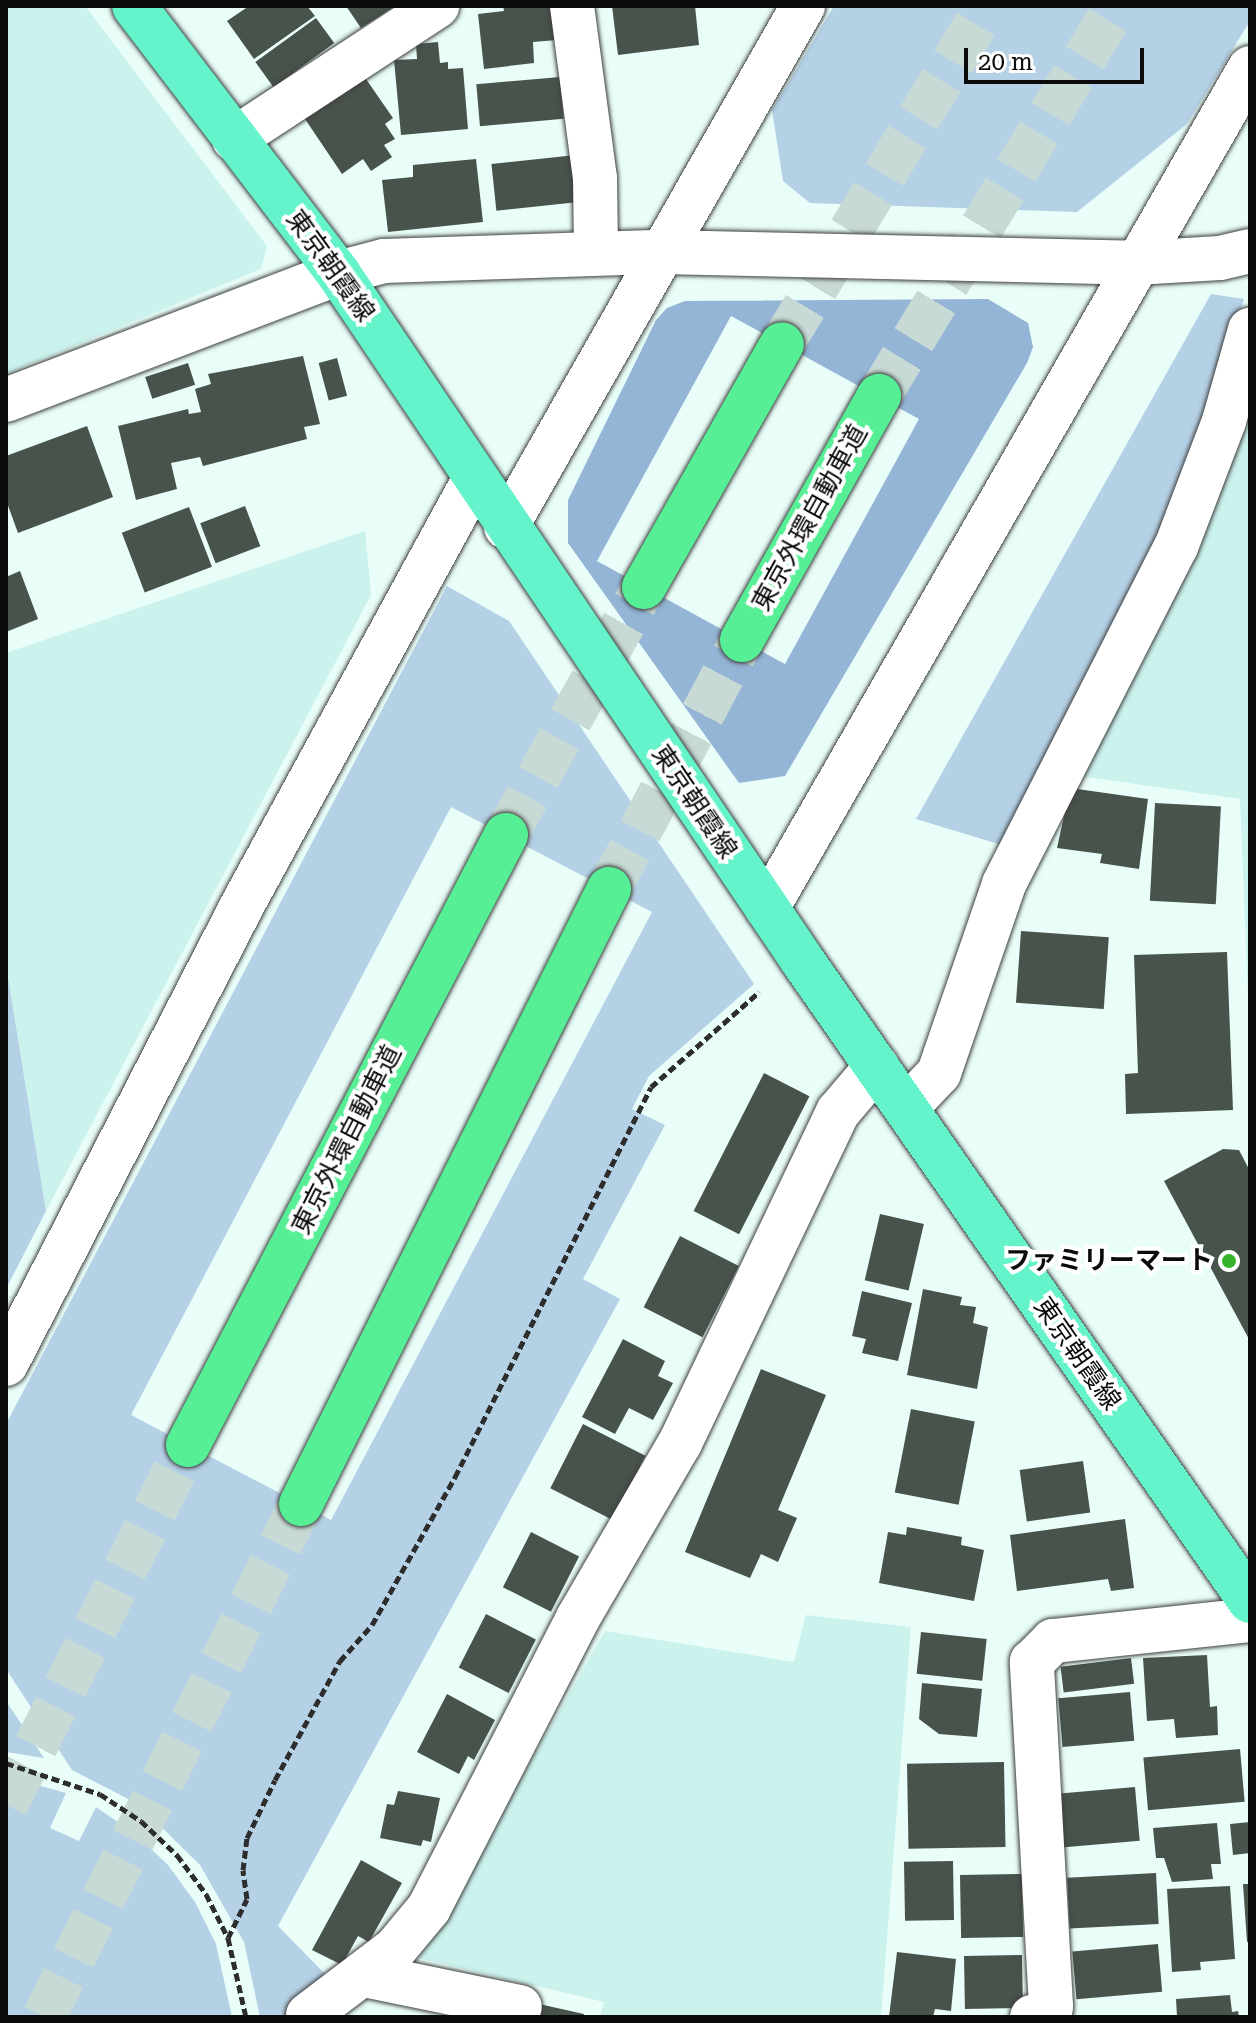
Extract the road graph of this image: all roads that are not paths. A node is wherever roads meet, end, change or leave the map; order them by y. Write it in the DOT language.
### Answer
graph roads {
  1 [pos="134,6"];
  2 [pos="437,6"];
  3 [pos="572,6"];
  4 [pos="803,6"];
  5 [pos="1250,68"];
  6 [pos="234,139"];
  7 [pos="1250,251"];
  8 [pos="596,252"];
  9 [pos="661,252"];
  10 [pos="1135,263"];
  11 [pos="338,273"];
  12 [pos="1250,330"];
  13 [pos="782,344"];
  14 [pos="879,396"];
  15 [pos="6,400"];
  16 [pos="475,478"];
  17 [pos="506,527"];
  18 [pos="644,587"];
  19 [pos="742,640"];
  20 [pos="506,835"];
  21 [pos="609,889"];
  22 [pos="767,908"];
  23 [pos="877,1066"];
  24 [pos="906,1108"];
  25 [pos="6,1364"];
  26 [pos="188,1445"];
  27 [pos="301,1504"];
  28 [pos="1244,1579"];
  29 [pos="1250,1620"];
  30 [pos="364,1975"];
  31 [pos="520,2007"];
  32 [pos="308,2015"];
  33 [pos="1032,2017"];
  1 -- 6 [label="main road, 東京朝霞線"];
  2 -- 6 [label="street"];
  3 -- 8 [label="street"];
  4 -- 9 [label="street"];
  5 -- 10 [label="street"];
  6 -- 11 [label="main road, 東京朝霞線"];
  7 -- 10 [label="street"];
  8 -- 9 [label="street"];
  8 -- 11 [label="street"];
  9 -- 10 [label="street"];
  9 -- 17 [label="street"];
  10 -- 22 [label="street"];
  11 -- 15 [label="street"];
  11 -- 16 [label="main road, 東京朝霞線"];
  12 -- 24 [label="street"];
  13 -- 18 [label="highway"];
  14 -- 19 [label="highway, 東京外環自動車道"];
  16 -- 17 [label="main road, 東京朝霞線"];
  16 -- 25 [label="street"];
  17 -- 22 [label="main road, 東京朝霞線"];
  20 -- 26 [label="highway, 東京外環自動車道"];
  21 -- 27 [label="highway"];
  22 -- 23 [label="main road, 東京朝霞線"];
  23 -- 24 [label="main road, 東京朝霞線"];
  23 -- 30 [label="street"];
  24 -- 28 [label="main road, 東京朝霞線"];
  29 -- 33 [label="street"];
  30 -- 31 [label="street"];
  30 -- 32 [label="street"];
}
